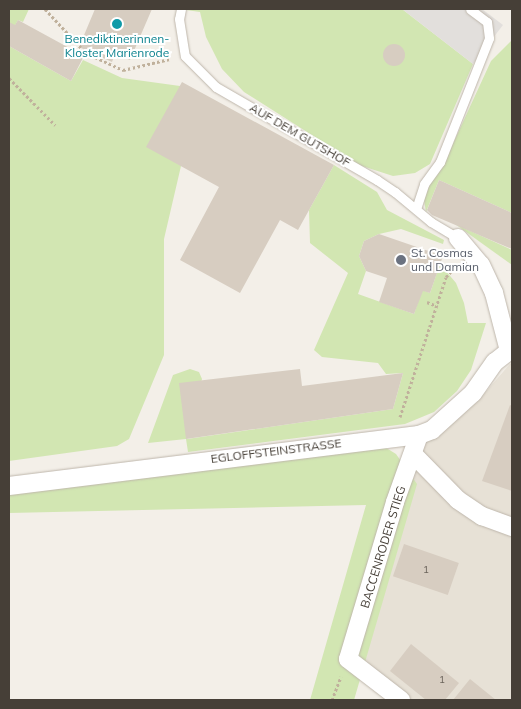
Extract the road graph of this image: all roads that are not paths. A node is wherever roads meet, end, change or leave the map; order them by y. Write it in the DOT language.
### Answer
graph roads {
  1 [pos="181,9"];
  2 [pos="470,9"];
  3 [pos="416,209"];
  4 [pos="458,238"];
  5 [pos="511,351"];
  6 [pos="420,434"];
  7 [pos="413,454"];
  8 [pos="9,486"];
  9 [pos="512,527"];
  10 [pos="401,700"];
  1 -- 3 [label="lane, AUF DEM GUTSHOF"];
  2 -- 3 [label="lane"];
  3 -- 4 [label="lane, AUF DEM GUTSHOF"];
  4 -- 5 [label="street, EGLOFFSTEINSTRASSE"];
  5 -- 6 [label="street, EGLOFFSTEINSTRASSE"];
  6 -- 7 [label="street, BACCENRODER STIEG"];
  6 -- 8 [label="street, EGLOFFSTEINSTRASSE"];
  7 -- 9 [label="street"];
  7 -- 10 [label="street, BACCENRODER STIEG"];
}
